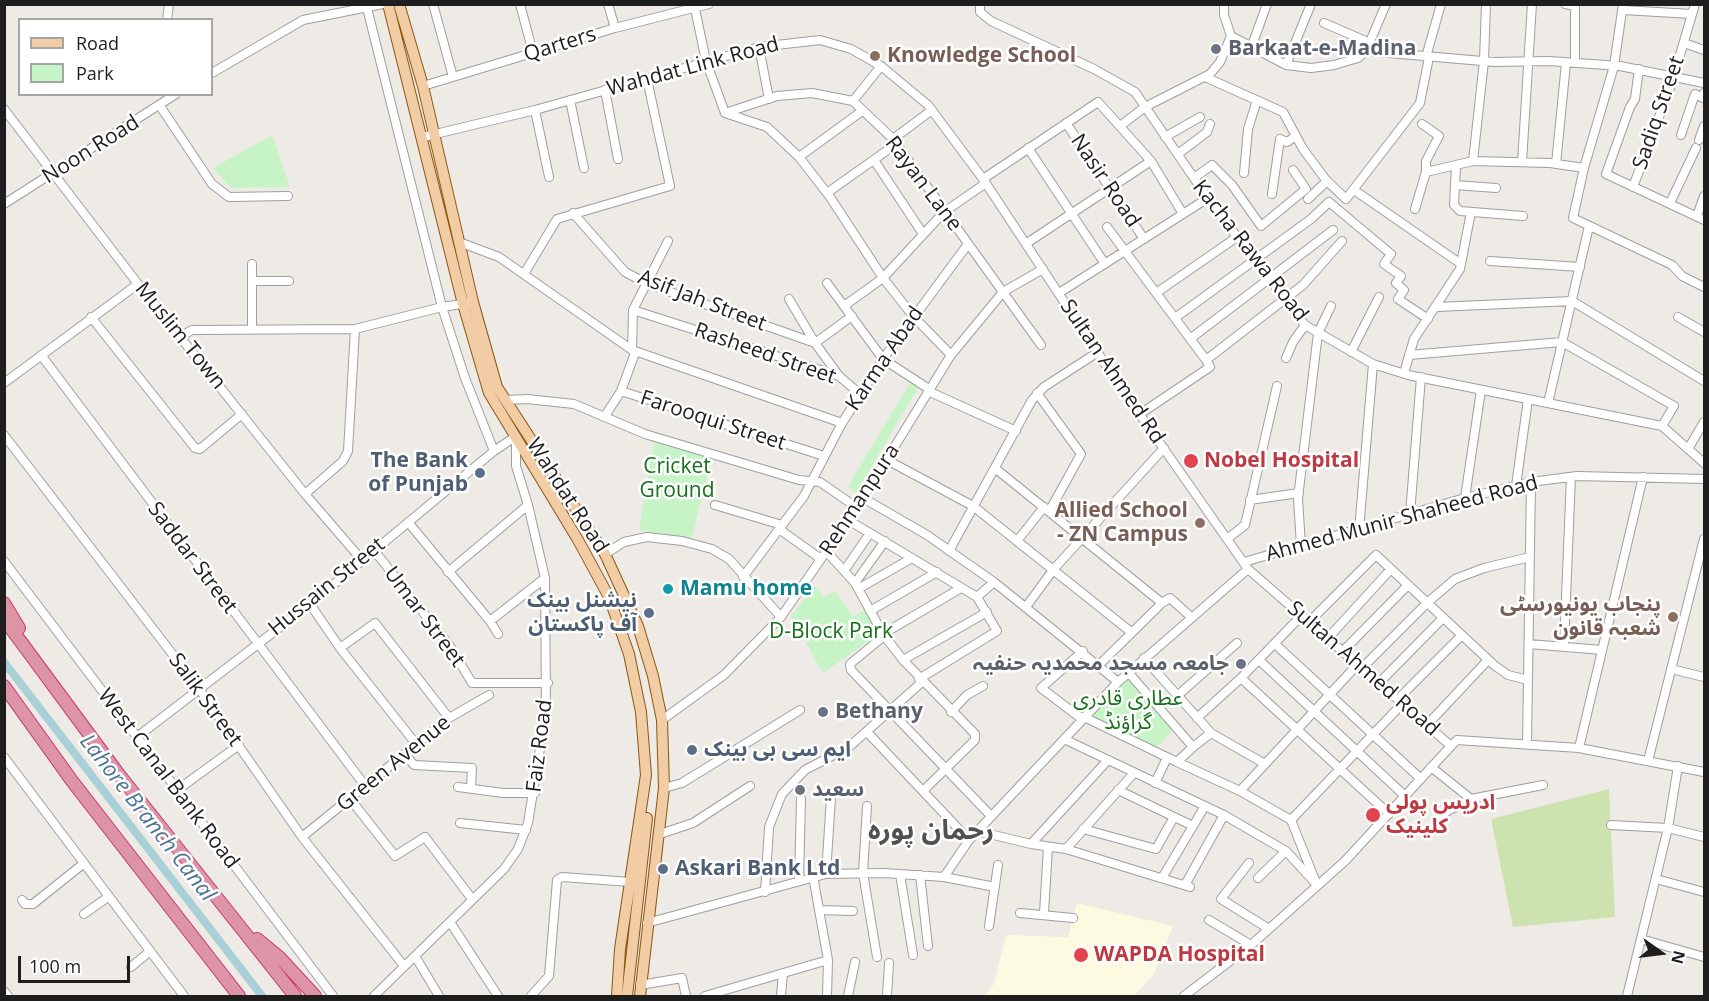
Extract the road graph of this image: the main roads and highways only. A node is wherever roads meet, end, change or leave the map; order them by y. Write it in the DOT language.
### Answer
graph roads {
  1 [pos="388,4"];
  2 [pos="399,4"];
  3 [pos="468,303"];
  4 [pos="525,430"];
  5 [pos="516,437"];
  6 [pos="4,603"];
  7 [pos="4,619"];
  8 [pos="31,654"];
  9 [pos="4,686"];
  10 [pos="646,775"];
  11 [pos="238,922"];
  12 [pos="239,996"];
  13 [pos="295,996"];
  14 [pos="315,996"];
  15 [pos="617,996"];
  16 [pos="627,996"];
  17 [pos="640,996"];
  1 -- 3 [label="main road, Wahdat Road"];
  2 -- 3 [label="main road, Wahdat Road"];
  3 -- 4 [label="main road, Wahdat Road"];
  3 -- 5 [label="main road, Wahdat Road"];
  4 -- 5 [label="main road"];
  4 -- 17 [label="main road, Wahdat Road"];
  5 -- 10 [label="main road, Wahdat Road"];
  6 -- 8 [label="highway"];
  7 -- 8 [label="highway"];
  8 -- 11 [label="highway"];
  9 -- 12 [label="highway"];
  10 -- 15 [label="main road, Wahdat Road"];
  10 -- 16 [label="main road"];
  11 -- 13 [label="highway"];
  11 -- 14 [label="highway"];
}
